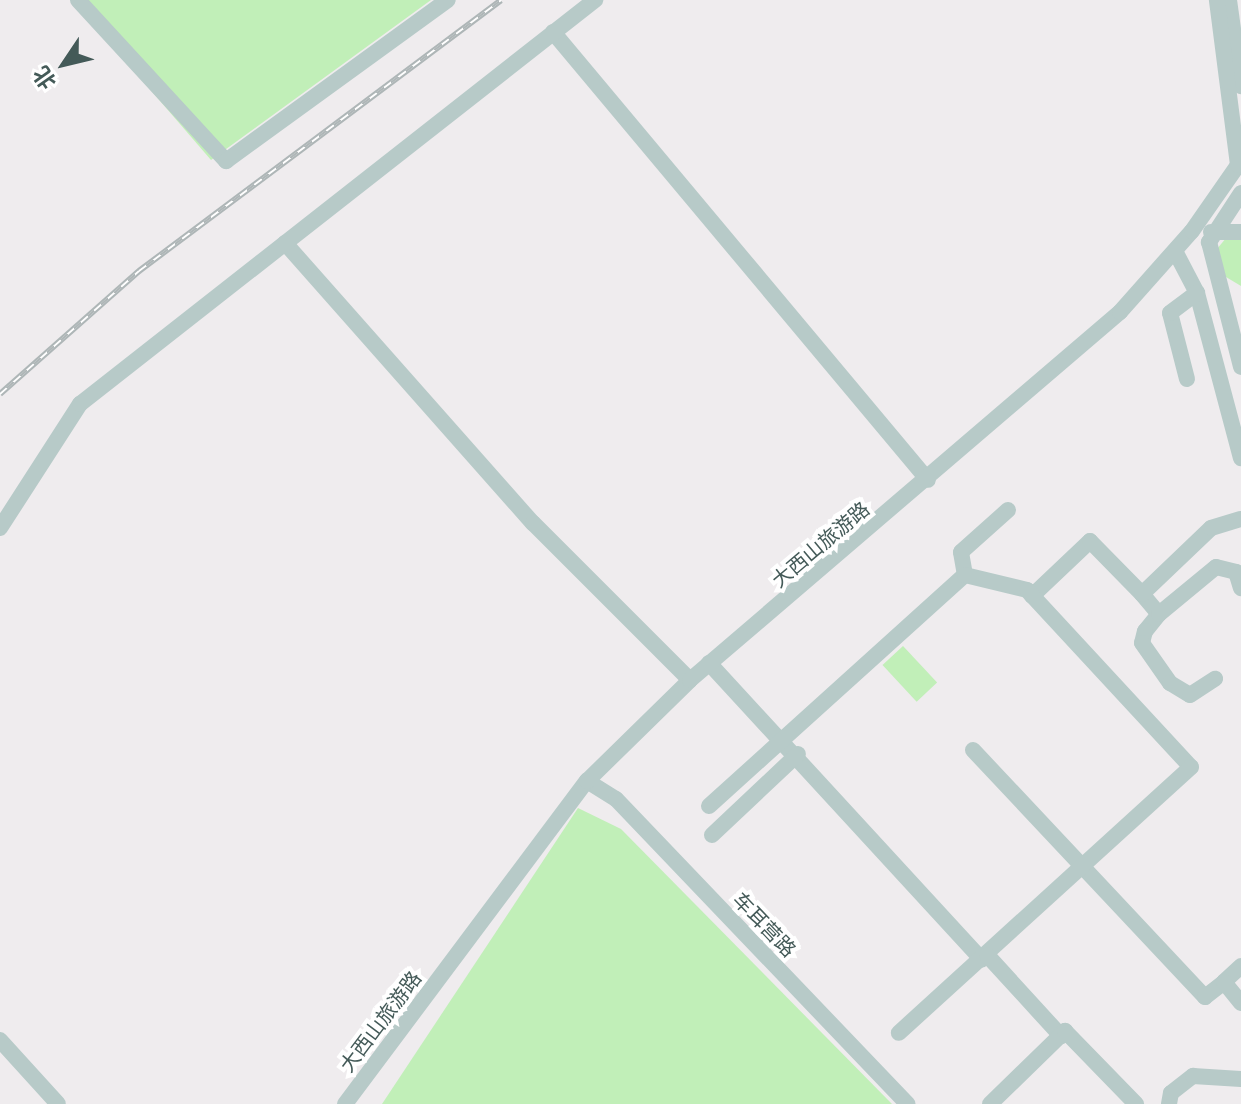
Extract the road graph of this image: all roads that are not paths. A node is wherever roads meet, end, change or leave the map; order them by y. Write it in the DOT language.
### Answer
graph roads {
  1 [pos="78,0"];
  2 [pos="448,0"];
  3 [pos="595,0"];
  4 [pos="1217,0"];
  5 [pos="1229,0"];
  6 [pos="1239,0"];
  7 [pos="1241,7"];
  8 [pos="1239,23"];
  9 [pos="553,32"];
  10 [pos="1238,50"];
  11 [pos="1241,86"];
  12 [pos="1241,193"];
  13 [pos="1238,230"];
  14 [pos="1211,232"];
  15 [pos="285,243"];
  16 [pos="1175,251"];
  17 [pos="1197,293"];
  18 [pos="1241,367"];
  19 [pos="1187,379"];
  20 [pos="1241,458"];
  21 [pos="928,480"];
  22 [pos="1008,510"];
  23 [pos="1241,519"];
  24 [pos="0,528"];
  25 [pos="965,575"];
  26 [pos="1241,588"];
  27 [pos="1142,594"];
  28 [pos="1032,596"];
  29 [pos="1159,614"];
  30 [pos="709,663"];
  31 [pos="1215,679"];
  32 [pos="690,680"];
  33 [pos="783,738"];
  34 [pos="973,750"];
  35 [pos="798,754"];
  36 [pos="587,781"];
  37 [pos="709,806"];
  38 [pos="712,835"];
  39 [pos="1081,867"];
  40 [pos="985,957"];
  41 [pos="1241,966"];
  42 [pos="1224,982"];
  43 [pos="1241,1003"];
  44 [pos="899,1033"];
  45 [pos="1061,1036"];
  46 [pos="0,1040"];
  47 [pos="1241,1079"];
  48 [pos="51,1102"];
  49 [pos="345,1104"];
  50 [pos="907,1104"];
  51 [pos="990,1104"];
  52 [pos="1136,1104"];
  53 [pos="1169,1104"];
  1 -- 2 [label="street"];
  3 -- 9 [label="street"];
  4 -- 16 [label="street, 大西山旅游路"];
  5 -- 8 [label="street"];
  6 -- 7 [label="street"];
  8 -- 10 [label="street"];
  9 -- 15 [label="street"];
  9 -- 21 [label="street"];
  10 -- 11 [label="street"];
  12 -- 14 [label="street"];
  13 -- 14 [label="street"];
  14 -- 18 [label="street"];
  15 -- 24 [label="street"];
  15 -- 32 [label="street"];
  16 -- 17 [label="street"];
  16 -- 21 [label="street, 大西山旅游路"];
  17 -- 19 [label="street"];
  17 -- 20 [label="street"];
  21 -- 30 [label="street, 大西山旅游路"];
  22 -- 25 [label="street"];
  23 -- 27 [label="street"];
  25 -- 28 [label="street"];
  25 -- 33 [label="street"];
  26 -- 29 [label="street"];
  27 -- 28 [label="street"];
  27 -- 29 [label="street"];
  28 -- 39 [label="street"];
  29 -- 31 [label="street"];
  30 -- 32 [label="street, 大西山旅游路"];
  30 -- 33 [label="street"];
  32 -- 36 [label="street, 大西山旅游路"];
  33 -- 35 [label="street"];
  33 -- 37 [label="street"];
  34 -- 39 [label="street"];
  35 -- 38 [label="street"];
  35 -- 40 [label="street"];
  36 -- 49 [label="street, 大西山旅游路"];
  36 -- 50 [label="street, 车耳营路"];
  39 -- 40 [label="street"];
  39 -- 42 [label="street"];
  40 -- 44 [label="street"];
  40 -- 45 [label="street"];
  41 -- 42 [label="street"];
  42 -- 43 [label="street"];
  45 -- 51 [label="street"];
  45 -- 52 [label="street"];
  46 -- 48 [label="street"];
  47 -- 53 [label="street"];
}
